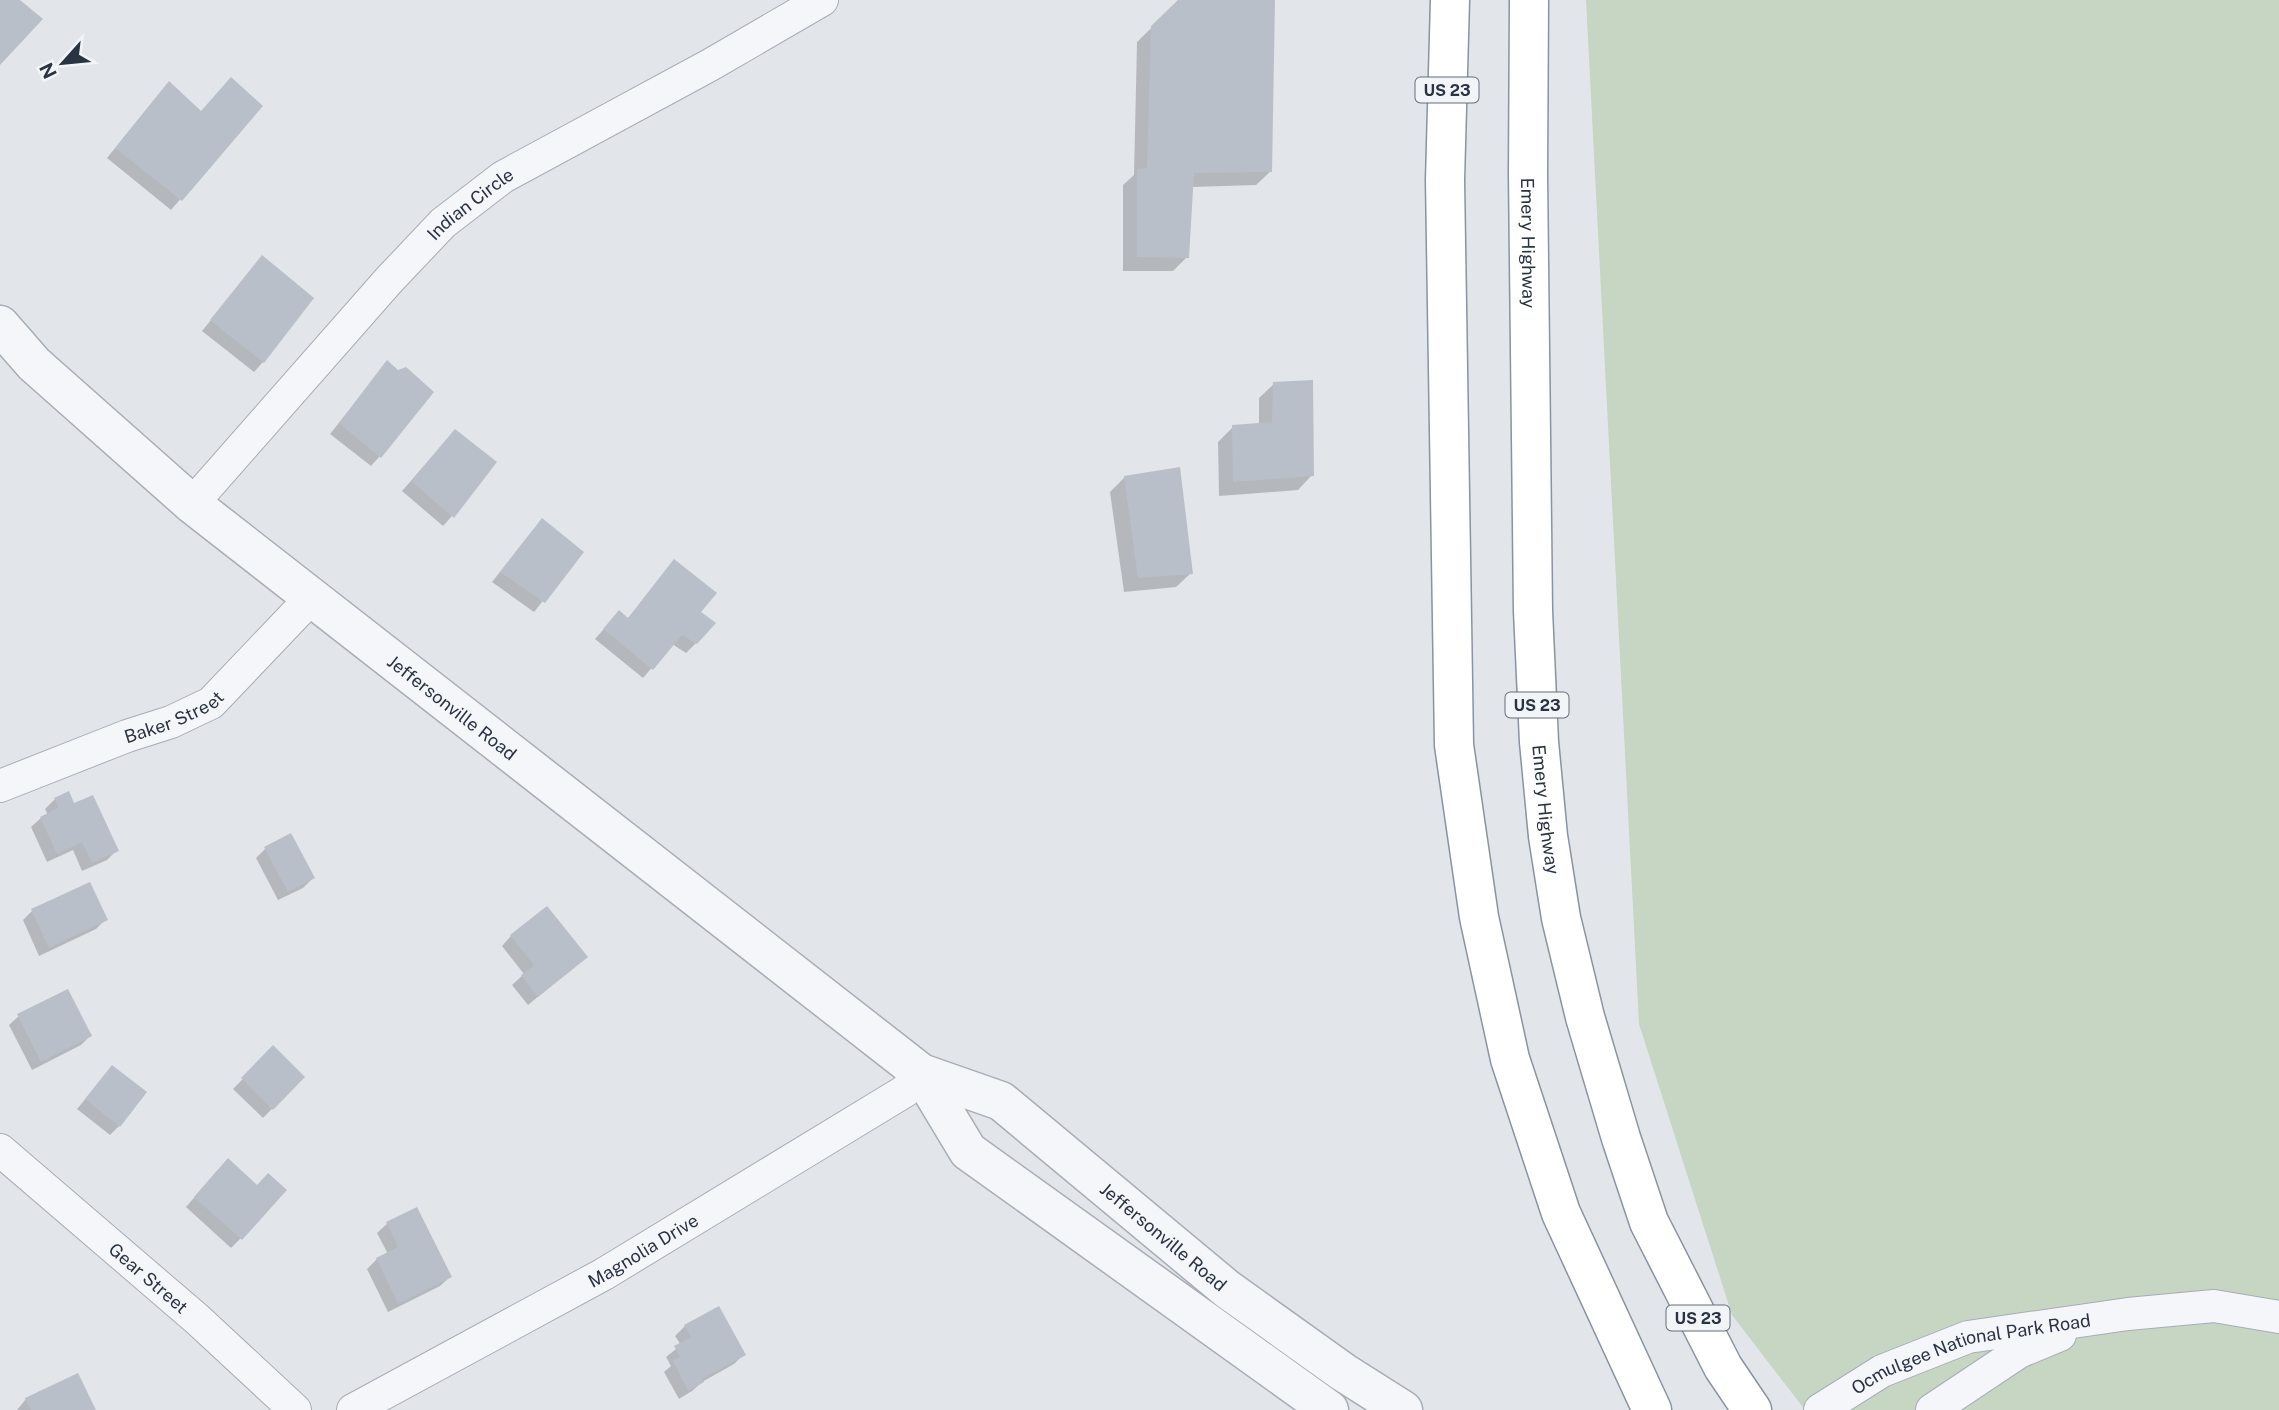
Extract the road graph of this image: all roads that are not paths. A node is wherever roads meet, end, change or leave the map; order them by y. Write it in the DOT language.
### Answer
graph roads {
  1 [pos="822,0"];
  2 [pos="1450,0"];
  3 [pos="1530,0"];
  4 [pos="0,325"];
  5 [pos="192,504"];
  6 [pos="312,597"];
  7 [pos="0,786"];
  8 [pos="921,1073"];
  9 [pos="0,1150"];
  10 [pos="1597,1291"];
  11 [pos="2128,1314"];
  12 [pos="2279,1317"];
  13 [pos="1324,1408"];
  14 [pos="295,1410"];
  15 [pos="352,1410"];
  16 [pos="1403,1410"];
  17 [pos="1623,1410"];
  18 [pos="1652,1410"];
  19 [pos="1752,1410"];
  20 [pos="1820,1410"];
  21 [pos="1932,1410"];
  1 -- 5 [label="street, Indian Circle"];
  2 -- 10 [label="highway, US 23"];
  3 -- 19 [label="highway, Emery Highway / US 23"];
  4 -- 5 [label="street, Jeffersonville Road"];
  5 -- 6 [label="street, Jeffersonville Road"];
  6 -- 7 [label="street, Baker Street"];
  6 -- 8 [label="street, Jeffersonville Road"];
  8 -- 13 [label="street, Jeffersonville Road"];
  8 -- 15 [label="street, Magnolia Drive"];
  8 -- 16 [label="street, Jeffersonville Road"];
  9 -- 14 [label="street, Gear Street"];
  10 -- 17 [label="highway"];
  10 -- 18 [label="highway, US 23"];
  11 -- 12 [label="street, Ocmulgee National Park Road"];
  11 -- 20 [label="street, Ocmulgee National Park Road"];
  11 -- 21 [label="street, Ocmulgee National Park Road"];
}
